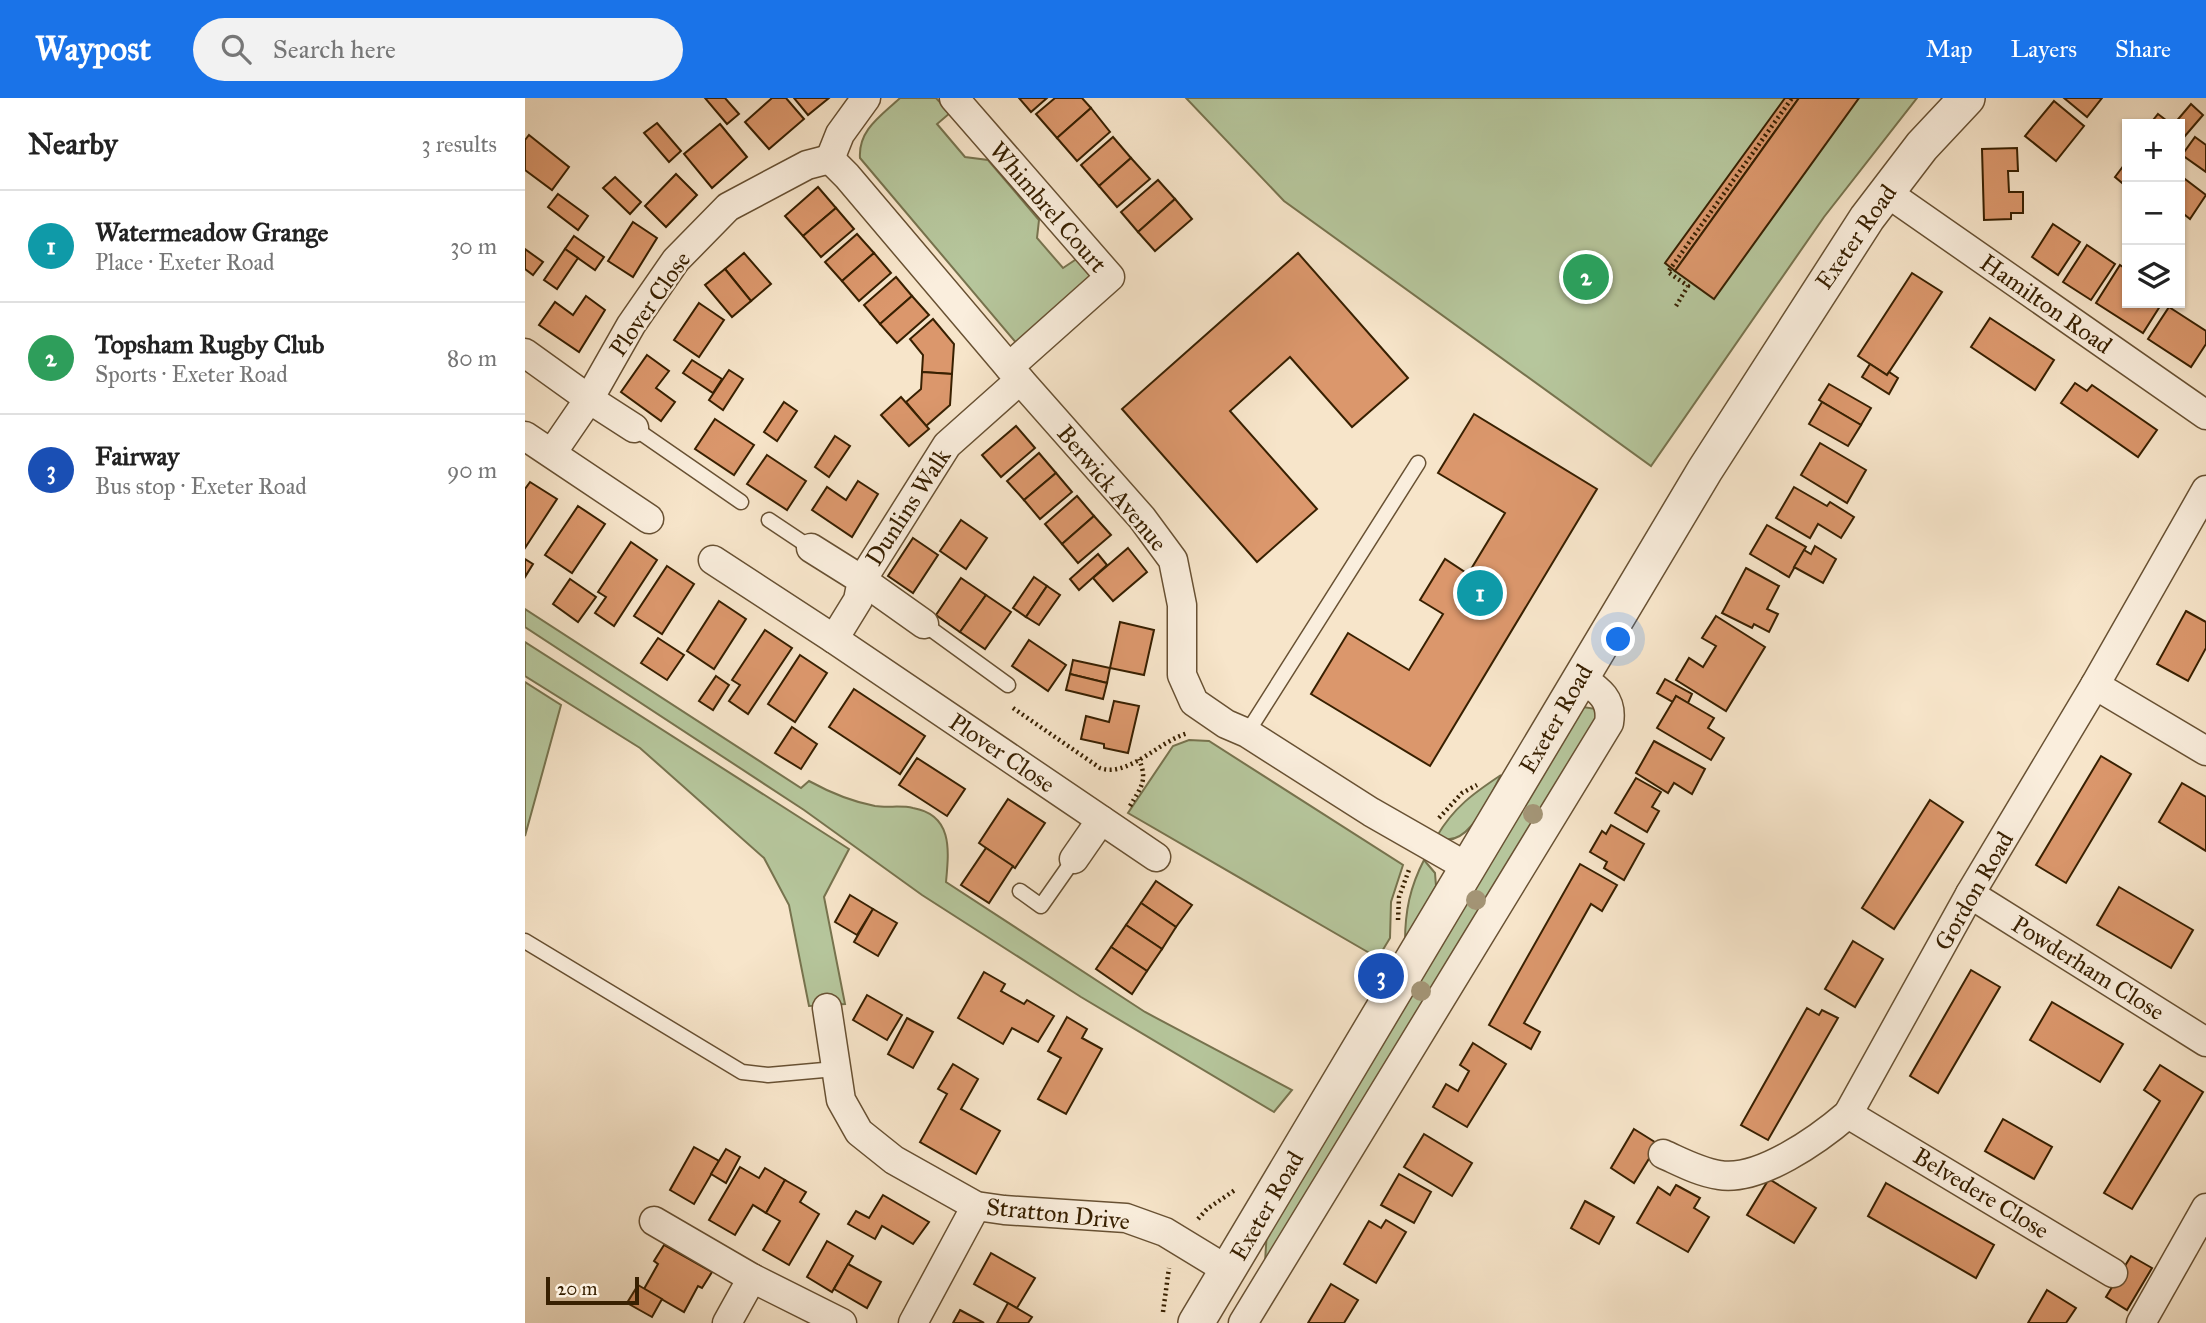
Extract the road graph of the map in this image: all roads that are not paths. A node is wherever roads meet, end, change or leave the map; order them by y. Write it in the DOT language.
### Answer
graph roads {
  1 [pos="866,98"];
  2 [pos="954,98"];
  3 [pos="1966,98"];
  4 [pos="829,159"];
  5 [pos="1886,192"];
  6 [pos="525,353"];
  7 [pos="1014,374"];
  8 [pos="589,399"];
  9 [pos="2206,415"];
  10 [pos="634,428"];
  11 [pos="525,436"];
  12 [pos="552,453"];
  13 [pos="1418,463"];
  14 [pos="2206,491"];
  15 [pos="741,502"];
  16 [pos="649,519"];
  17 [pos="769,520"];
  18 [pos="811,548"];
  19 [pos="713,560"];
  20 [pos="862,580"];
  21 [pos="924,624"];
  22 [pos="834,639"];
  23 [pos="1580,677"];
  24 [pos="1008,685"];
  25 [pos="2095,685"];
  26 [pos="1247,733"];
  27 [pos="2206,751"];
  28 [pos="1107,824"];
  29 [pos="1156,857"];
  30 [pos="1074,859"];
  31 [pos="1469,868"];
  32 [pos="1020,891"];
  33 [pos="1970,894"];
  34 [pos="525,941"];
  35 [pos="827,1008"];
  36 [pos="2206,1042"];
  37 [pos="835,1069"];
  38 [pos="1849,1114"];
  39 [pos="1663,1154"];
  40 [pos="976,1206"];
  41 [pos="2206,1208"];
  42 [pos="654,1221"];
  43 [pos="1229,1271"];
  44 [pos="2113,1273"];
  45 [pos="752,1278"];
  46 [pos="727,1323"];
  47 [pos="842,1323"];
  48 [pos="913,1323"];
  49 [pos="1196,1323"];
  50 [pos="1243,1323"];
  51 [pos="2140,1323"];
  1 -- 4 [label="street"];
  2 -- 7 [label="street, Whimbrel Court"];
  3 -- 5 [label="street, Exeter Road"];
  4 -- 7 [label="street, Berwick Avenue"];
  4 -- 8 [label="street, Plover Close"];
  5 -- 9 [label="street, Hamilton Road"];
  5 -- 23 [label="street, Exeter Road"];
  6 -- 8 [label="street"];
  7 -- 20 [label="street, Dunlins Walk"];
  7 -- 26 [label="street, Berwick Avenue"];
  8 -- 10 [label="street"];
  8 -- 12 [label="street, Plover Close"];
  10 -- 15 [label="lane"];
  11 -- 12 [label="street"];
  12 -- 16 [label="street"];
  13 -- 26 [label="lane"];
  14 -- 25 [label="street, Gordon Road"];
  17 -- 18 [label="lane"];
  18 -- 20 [label="street, Dunlins Walk"];
  19 -- 22 [label="street, Plover Close"];
  20 -- 21 [label="street, Dunlins Walk"];
  20 -- 22 [label="street"];
  21 -- 24 [label="lane"];
  22 -- 28 [label="street, Plover Close"];
  23 -- 31 [label="street, Exeter Road"];
  23 -- 50 [label="street"];
  25 -- 27 [label="street"];
  25 -- 33 [label="street, Gordon Road"];
  26 -- 31 [label="street, Berwick Avenue"];
  28 -- 29 [label="street, Plover Close"];
  28 -- 30 [label="street"];
  30 -- 32 [label="lane"];
  31 -- 43 [label="street, Exeter Road"];
  33 -- 36 [label="street, Powderham Close"];
  33 -- 38 [label="street, Gordon Road"];
  34 -- 37 [label="lane"];
  35 -- 37 [label="street, Stratton Drive"];
  37 -- 40 [label="street, Stratton Drive"];
  38 -- 39 [label="street, Gordon Road"];
  38 -- 44 [label="street, Belvedere Close"];
  40 -- 43 [label="street, Stratton Drive"];
  40 -- 48 [label="street"];
  41 -- 51 [label="street"];
  42 -- 45 [label="street"];
  43 -- 49 [label="street, Exeter Road"];
  45 -- 46 [label="street"];
  45 -- 47 [label="street"];
}
